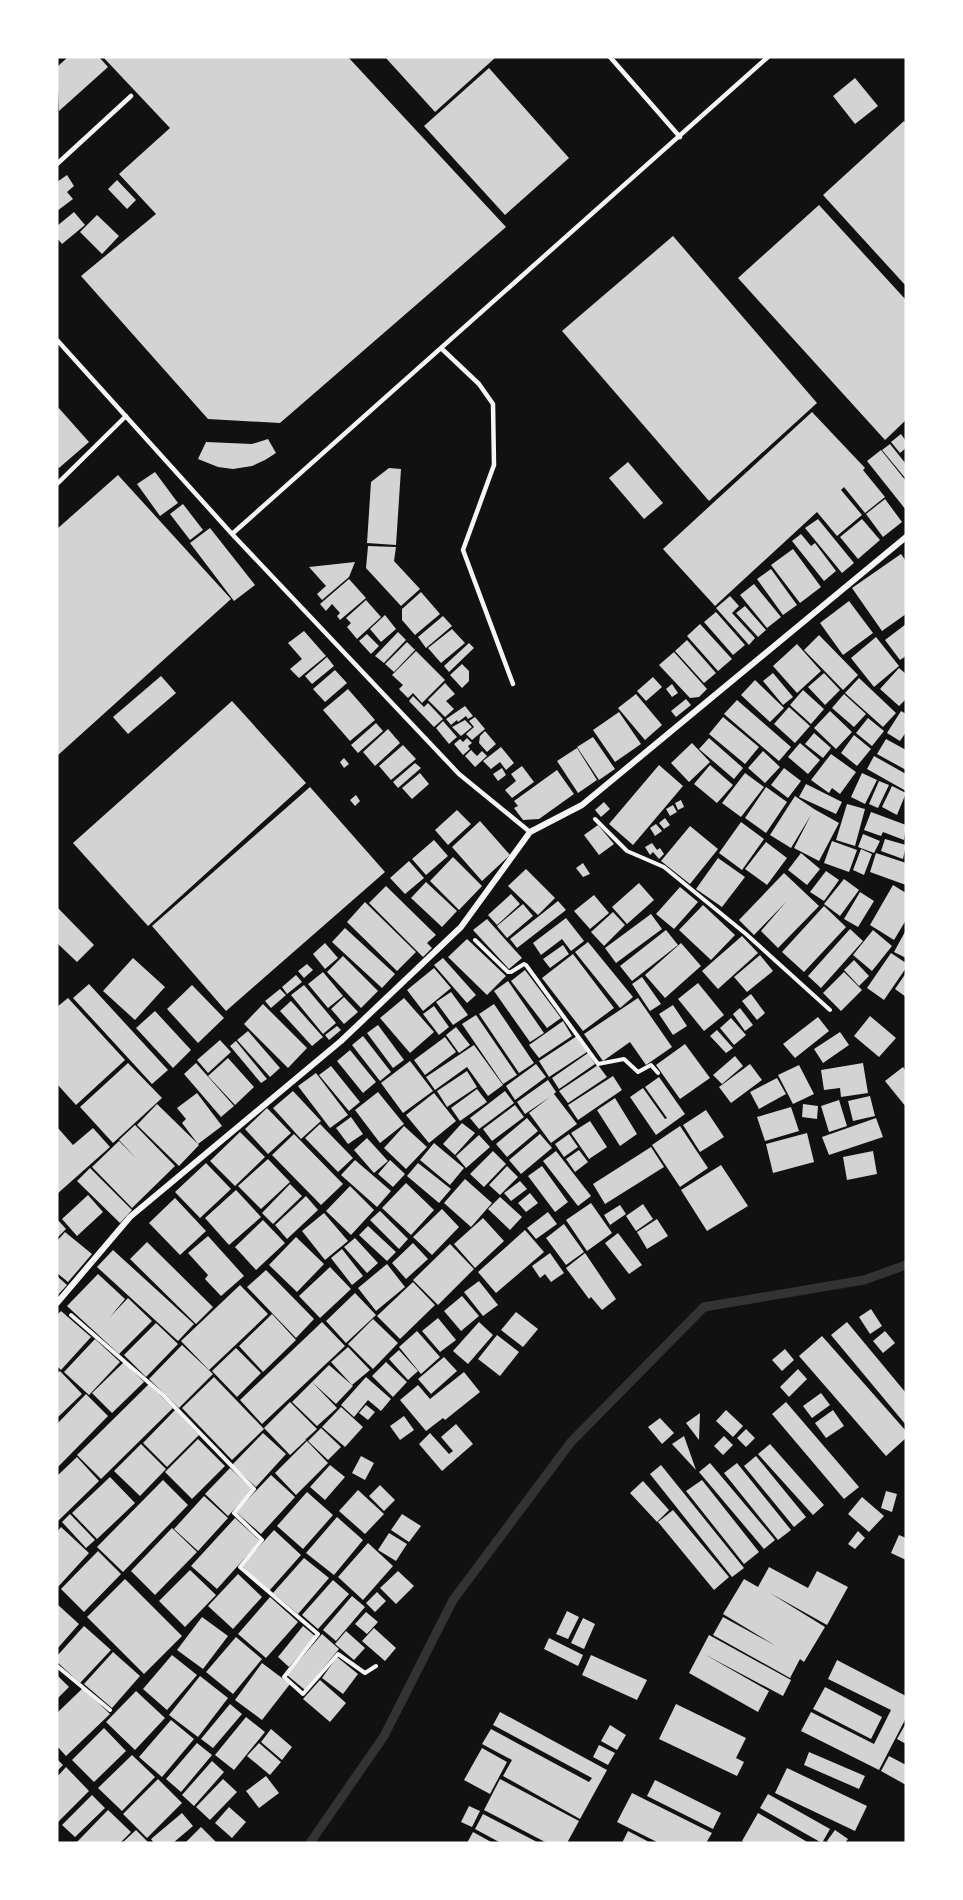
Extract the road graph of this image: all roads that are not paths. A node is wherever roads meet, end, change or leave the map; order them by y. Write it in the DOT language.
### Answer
graph roads {
  1 [pos="610,57"];
  2 [pos="768,57"];
  3 [pos="131,96"];
  4 [pos="680,137"];
  5 [pos="57,164"];
  6 [pos="57,340"];
  7 [pos="442,349"];
  8 [pos="126,416"];
  9 [pos="57,484"];
  10 [pos="232,534"];
  11 [pos="906,537"];
  12 [pos="513,684"];
  13 [pos="530,832"];
  14 [pos="57,1303"];
  1 -- 4 [label="lane"];
  2 -- 4 [label="lane"];
  3 -- 5 [label="lane"];
  4 -- 7 [label="lane"];
  6 -- 8 [label="lane"];
  7 -- 10 [label="lane"];
  7 -- 12 [label="lane"];
  8 -- 9 [label="lane"];
  8 -- 10 [label="lane"];
  10 -- 13 [label="lane"];
  11 -- 13 [label="street"];
  13 -- 14 [label="street"];
}
